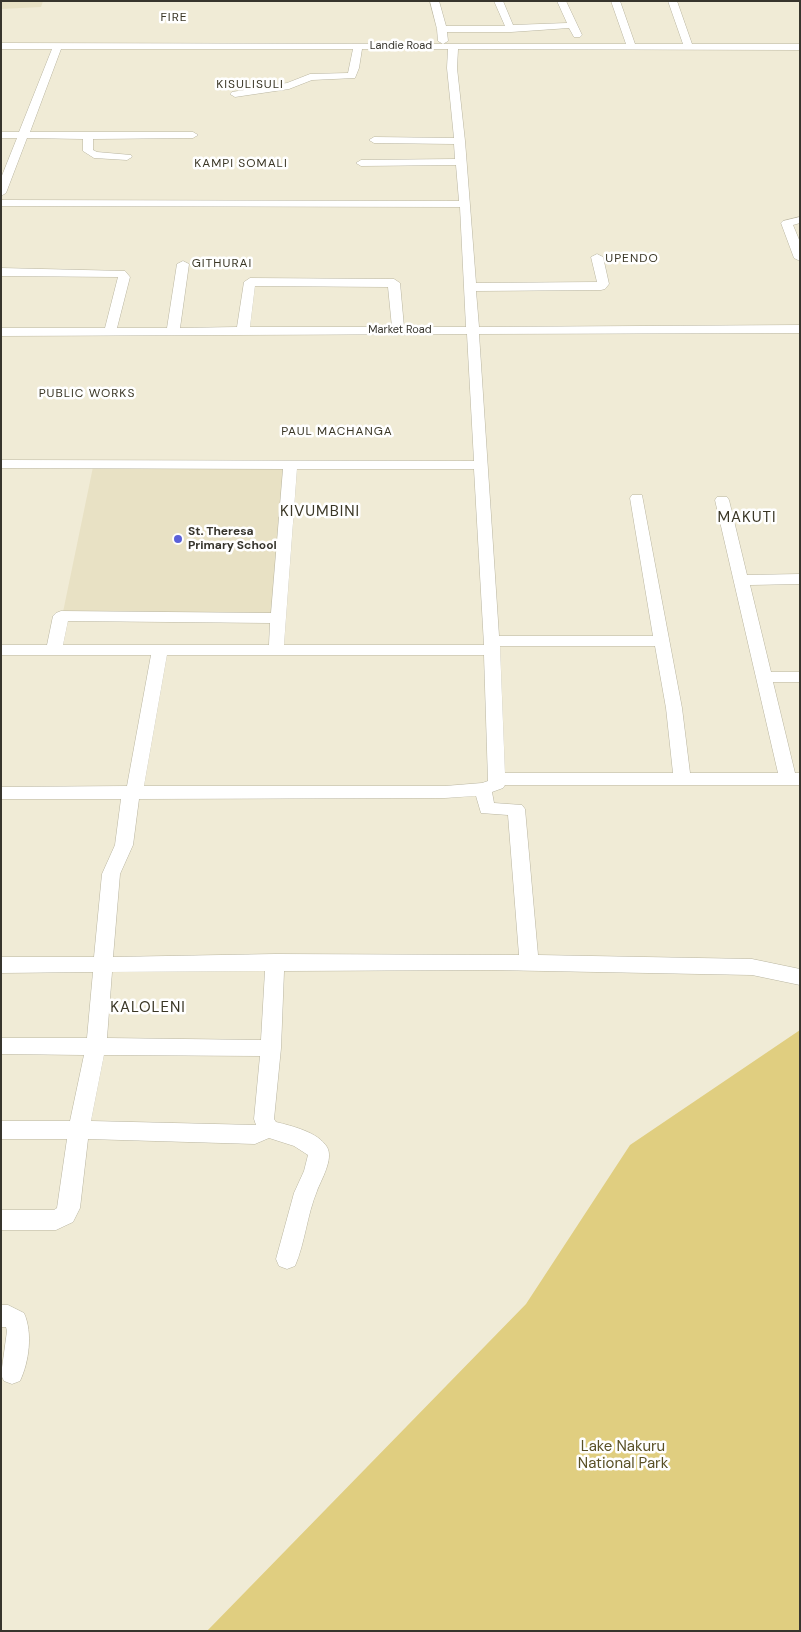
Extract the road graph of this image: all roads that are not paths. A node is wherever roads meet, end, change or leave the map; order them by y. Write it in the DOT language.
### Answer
graph roads {
  1 [pos="434,1"];
  2 [pos="498,1"];
  3 [pos="561,1"];
  4 [pos="616,1"];
  5 [pos="672,1"];
  6 [pos="573,26"];
  7 [pos="510,28"];
  8 [pos="442,29"];
  9 [pos="58,45"];
  10 [pos="1,46"];
  11 [pos="359,46"];
  12 [pos="448,46"];
  13 [pos="582,46"];
  14 [pos="632,46"];
  15 [pos="688,46"];
  16 [pos="800,47"];
  17 [pos="235,94"];
  18 [pos="1,135"];
  19 [pos="22,135"];
  20 [pos="193,135"];
  21 [pos="86,136"];
  22 [pos="374,140"];
  23 [pos="460,141"];
  24 [pos="127,157"];
  25 [pos="1,158"];
  26 [pos="14,158"];
  27 [pos="461,162"];
  28 [pos="361,163"];
  29 [pos="4,177"];
  30 [pos="1,193"];
  31 [pos="1,203"];
  32 [pos="465,204"];
  33 [pos="800,220"];
  34 [pos="597,256"];
  35 [pos="800,258"];
  36 [pos="183,264"];
  37 [pos="1,272"];
  38 [pos="469,287"];
  39 [pos="471,329"];
  40 [pos="800,329"];
  41 [pos="173,330"];
  42 [pos="243,330"];
  43 [pos="398,330"];
  44 [pos="110,331"];
  45 [pos="1,332"];
  46 [pos="1,464"];
  47 [pos="290,464"];
  48 [pos="480,465"];
  49 [pos="637,498"];
  50 [pos="722,500"];
  51 [pos="800,579"];
  52 [pos="741,580"];
  53 [pos="278,618"];
  54 [pos="662,640"];
  55 [pos="492,646"];
  56 [pos="160,649"];
  57 [pos="1,650"];
  58 [pos="54,650"];
  59 [pos="276,650"];
  60 [pos="764,677"];
  61 [pos="800,677"];
  62 [pos="682,779"];
  63 [pos="794,779"];
  64 [pos="1,793"];
  65 [pos="488,794"];
  66 [pos="131,799"];
  67 [pos="275,962"];
  68 [pos="529,963"];
  69 [pos="1,965"];
  70 [pos="104,966"];
  71 [pos="800,977"];
  72 [pos="1,1046"];
  73 [pos="96,1047"];
  74 [pos="271,1048"];
  75 [pos="268,1129"];
  76 [pos="1,1130"];
  77 [pos="79,1130"];
  78 [pos="1,1220"];
  79 [pos="287,1259"];
  80 [pos="1,1316"];
  81 [pos="12,1373"];
  1 -- 8 [label="street"];
  2 -- 7 [label="street"];
  3 -- 6 [label="street"];
  4 -- 14 [label="street"];
  5 -- 15 [label="street"];
  6 -- 7 [label="street"];
  6 -- 13 [label="street"];
  7 -- 8 [label="street"];
  8 -- 12 [label="street"];
  9 -- 10 [label="street, Landie Road"];
  9 -- 11 [label="street, Landie Road"];
  9 -- 19 [label="street"];
  11 -- 12 [label="street, Landie Road"];
  11 -- 17 [label="street"];
  12 -- 13 [label="street, Landie Road"];
  12 -- 23 [label="street"];
  13 -- 14 [label="street, Landie Road"];
  14 -- 15 [label="street, Landie Road"];
  15 -- 16 [label="street, Landie Road"];
  18 -- 19 [label="street"];
  19 -- 21 [label="street"];
  19 -- 26 [label="street"];
  20 -- 21 [label="street"];
  21 -- 24 [label="street"];
  22 -- 23 [label="street"];
  23 -- 27 [label="street"];
  25 -- 26 [label="street"];
  26 -- 29 [label="street"];
  27 -- 28 [label="street"];
  27 -- 32 [label="street"];
  29 -- 30 [label="street"];
  31 -- 32 [label="street"];
  32 -- 38 [label="street"];
  33 -- 35 [label="street"];
  34 -- 38 [label="street"];
  36 -- 41 [label="street"];
  37 -- 44 [label="street"];
  38 -- 39 [label="street"];
  39 -- 40 [label="street, Market Road"];
  39 -- 43 [label="street, Market Road"];
  39 -- 48 [label="street"];
  41 -- 42 [label="street, Market Road"];
  41 -- 44 [label="street, Market Road"];
  42 -- 43 [label="street, Market Road"];
  42 -- 43 [label="street"];
  44 -- 45 [label="street, Market Road"];
  46 -- 47 [label="street"];
  47 -- 48 [label="street"];
  47 -- 53 [label="street"];
  48 -- 55 [label="street"];
  49 -- 54 [label="street"];
  50 -- 52 [label="street"];
  51 -- 52 [label="street"];
  52 -- 60 [label="street"];
  53 -- 58 [label="street"];
  53 -- 59 [label="street"];
  54 -- 55 [label="street"];
  54 -- 62 [label="street"];
  55 -- 59 [label="street"];
  55 -- 65 [label="street"];
  56 -- 58 [label="street"];
  56 -- 59 [label="street"];
  56 -- 66 [label="street"];
  57 -- 58 [label="street"];
  60 -- 61 [label="street"];
  60 -- 63 [label="street"];
  62 -- 63 [label="street"];
  62 -- 65 [label="street"];
  64 -- 66 [label="street"];
  65 -- 66 [label="street"];
  65 -- 68 [label="street"];
  66 -- 70 [label="street"];
  67 -- 68 [label="street"];
  67 -- 70 [label="street"];
  67 -- 74 [label="street"];
  68 -- 71 [label="street"];
  69 -- 70 [label="street"];
  70 -- 73 [label="street"];
  72 -- 73 [label="street"];
  73 -- 74 [label="street"];
  73 -- 77 [label="street"];
  74 -- 75 [label="street"];
  75 -- 77 [label="street"];
  75 -- 79 [label="street"];
  76 -- 77 [label="street"];
  77 -- 78 [label="street"];
  80 -- 81 [label="street"];
}
